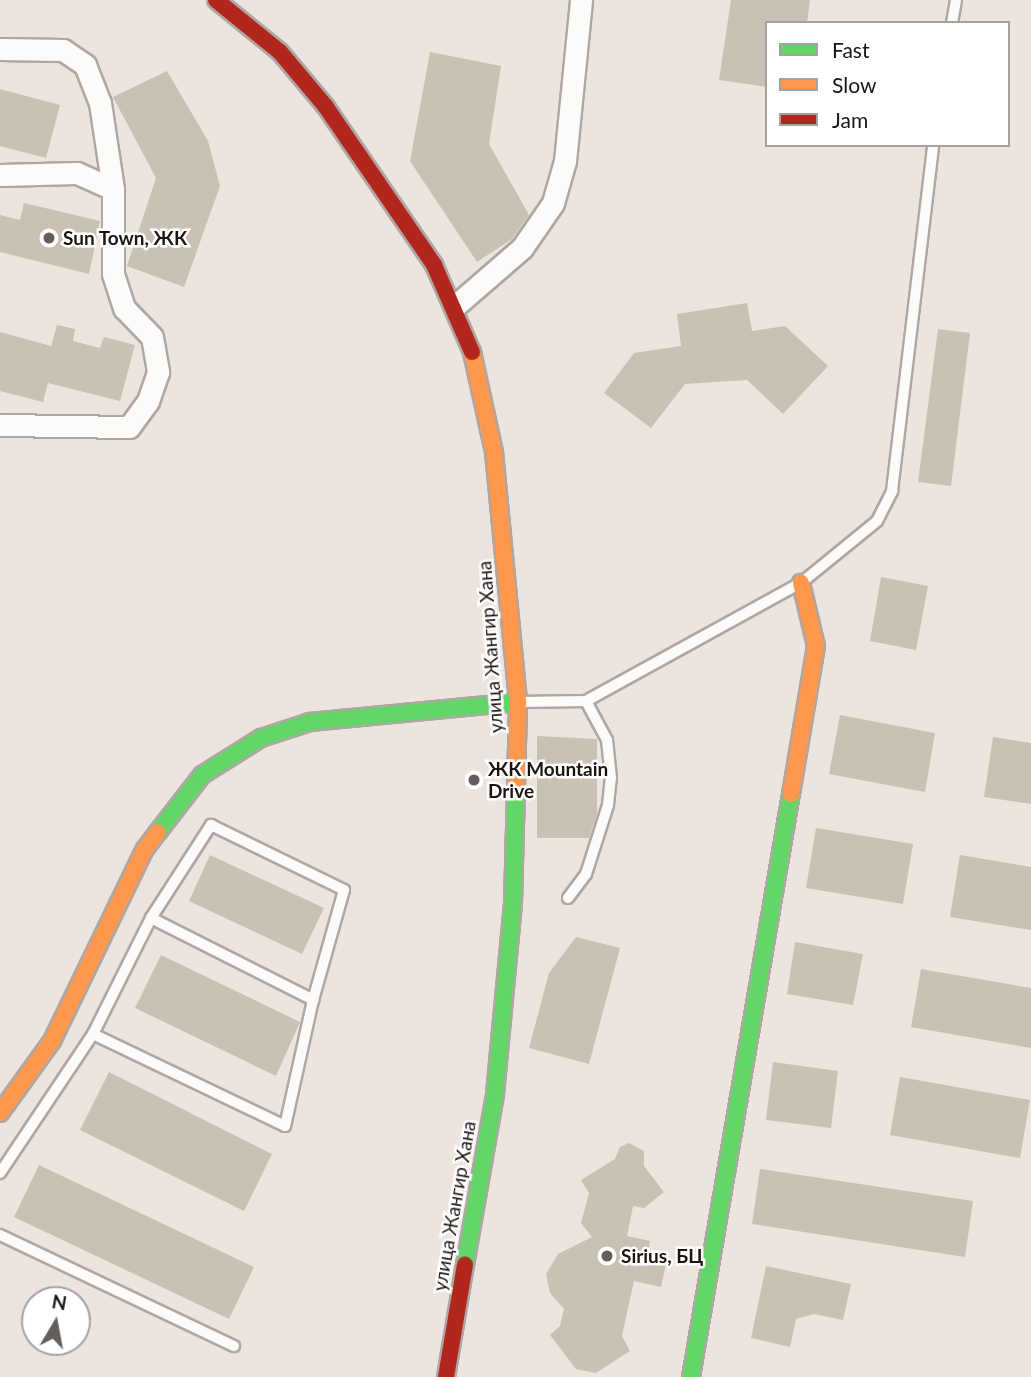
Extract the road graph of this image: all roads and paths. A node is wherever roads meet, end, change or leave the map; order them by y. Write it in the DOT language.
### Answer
graph roads {
  1 [pos="216,0"];
  2 [pos="581,0"];
  3 [pos="956,0"];
  4 [pos="952,21"];
  5 [pos="0,49"];
  6 [pos="933,147"];
  7 [pos="0,175"];
  8 [pos="113,188"];
  9 [pos="455,306"];
  10 [pos="0,425"];
  11 [pos="801,583"];
  12 [pos="586,701"];
  13 [pos="518,702"];
  14 [pos="568,898"];
  15 [pos="151,918"];
  16 [pos="313,1000"];
  17 [pos="93,1034"];
  18 [pos="0,1113"];
  19 [pos="0,1173"];
  20 [pos="0,1235"];
  21 [pos="234,1346"];
  22 [pos="446,1377"];
  23 [pos="691,1377"];
  1 -- 9 [label="street, улица Жангир Хана"];
  2 -- 9 [label="street"];
  3 -- 4 [label="lane"];
  5 -- 8 [label="street"];
  6 -- 11 [label="lane"];
  7 -- 8 [label="street"];
  8 -- 10 [label="street"];
  9 -- 13 [label="street, улица Жангир Хана"];
  11 -- 12 [label="lane"];
  11 -- 23 [label="street"];
  12 -- 13 [label="lane"];
  12 -- 14 [label="lane"];
  13 -- 18 [label="street"];
  13 -- 22 [label="street, улица Жангир Хана"];
  15 -- 16 [label="lane"];
  15 -- 16 [label="lane"];
  15 -- 17 [label="lane"];
  16 -- 17 [label="lane"];
  17 -- 19 [label="lane"];
  20 -- 21 [label="lane"];
}
